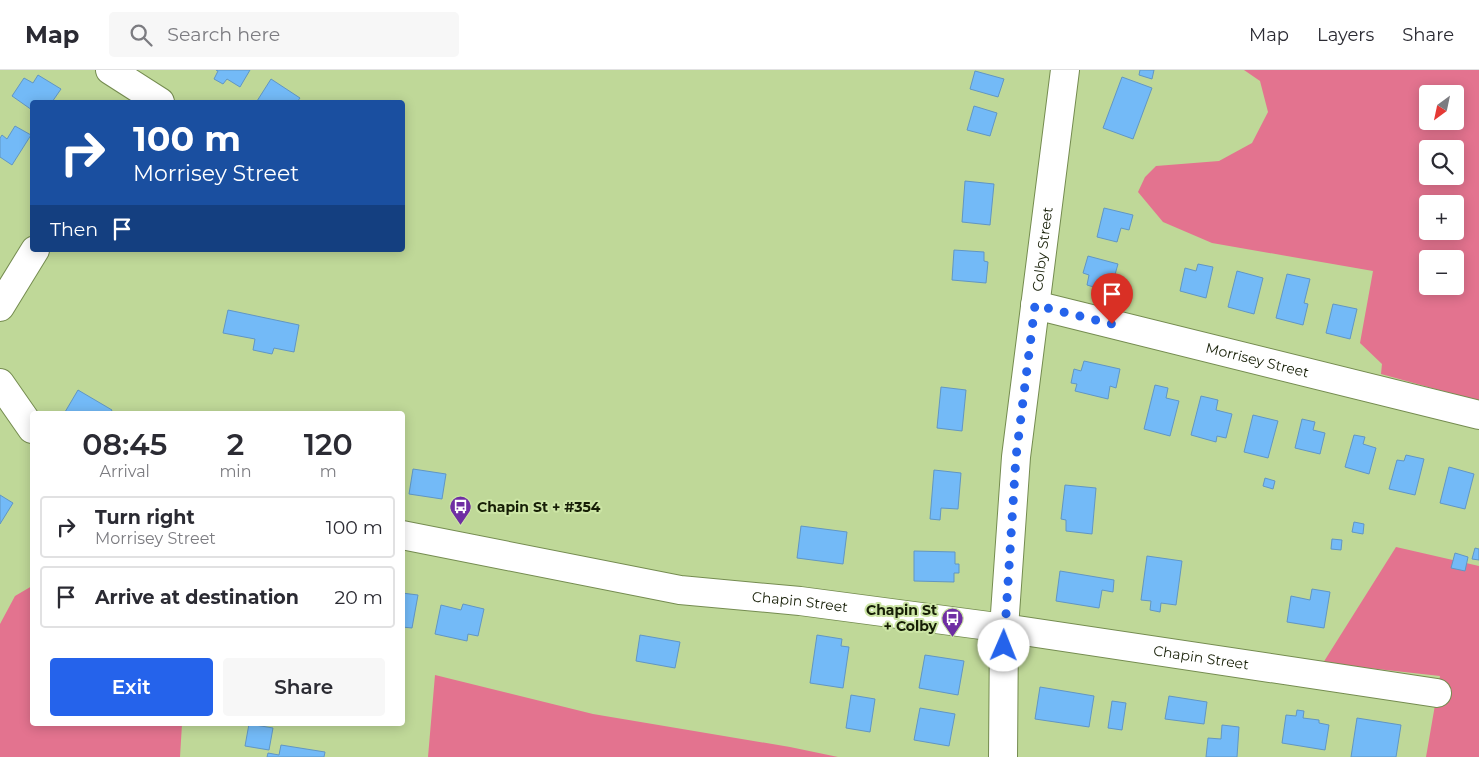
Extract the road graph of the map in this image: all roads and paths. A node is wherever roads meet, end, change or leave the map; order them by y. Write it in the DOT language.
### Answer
graph roads {
  1 [pos="110,70"];
  2 [pos="1065,70"];
  3 [pos="129,94"];
  4 [pos="152,100"];
  5 [pos="33,252"];
  6 [pos="1035,305"];
  7 [pos="0,307"];
  8 [pos="0,383"];
  9 [pos="1479,415"];
  10 [pos="30,426"];
  11 [pos="405,536"];
  12 [pos="1004,628"];
  13 [pos="1437,693"];
  14 [pos="1003,757"];
  1 -- 3 [label="street"];
  2 -- 6 [label="street, Colby Street"];
  3 -- 4 [label="street"];
  5 -- 7 [label="street"];
  6 -- 9 [label="street, Morrisey Street"];
  6 -- 12 [label="street, Colby Street"];
  8 -- 10 [label="street"];
  11 -- 12 [label="street, Chapin Street"];
  12 -- 13 [label="street, Chapin Street"];
  12 -- 14 [label="street, Colby Street"];
}
